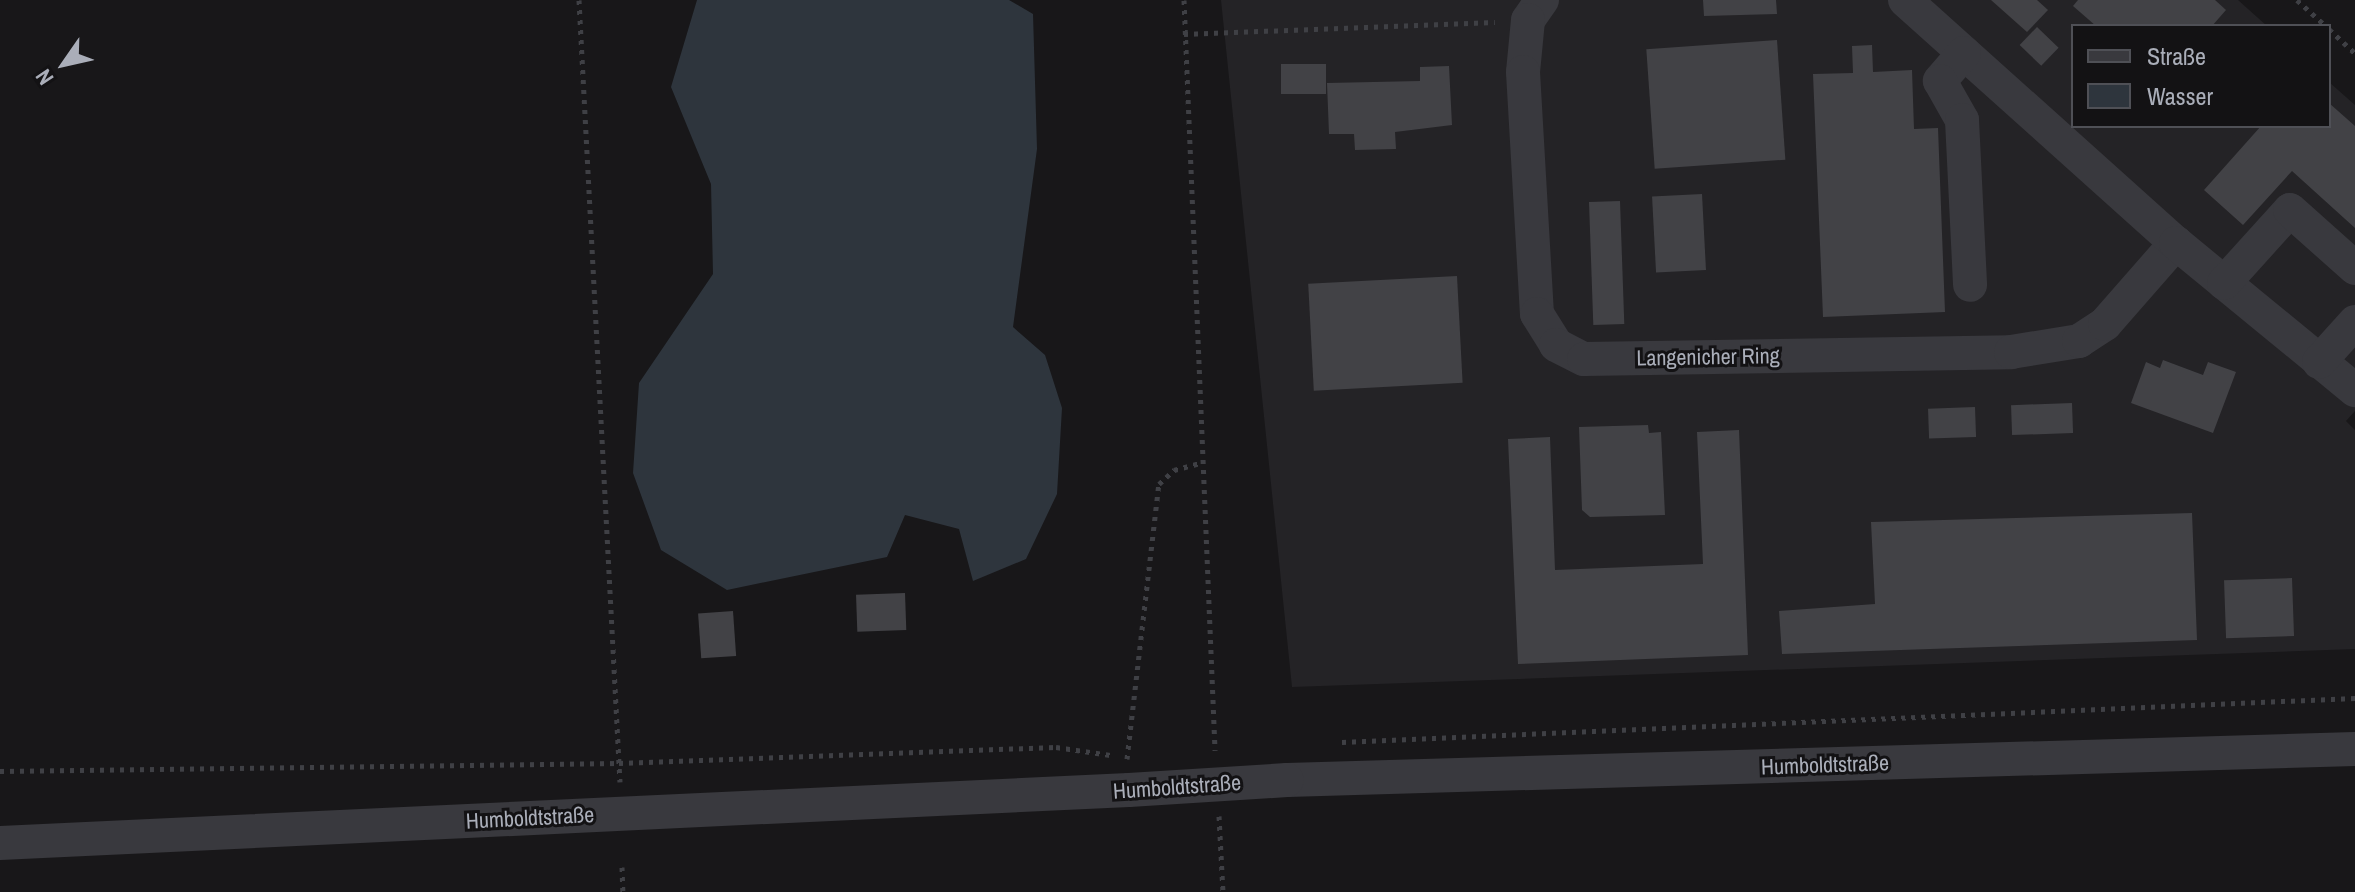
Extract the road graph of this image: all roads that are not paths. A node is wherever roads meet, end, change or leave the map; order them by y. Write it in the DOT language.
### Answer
graph roads {
  1 [pos="1905,0"];
  2 [pos="1535,10"];
  3 [pos="1964,53"];
  4 [pos="2176,243"];
  5 [pos="2355,268"];
  6 [pos="2224,283"];
  7 [pos="1970,285"];
  8 [pos="2355,322"];
  9 [pos="2319,362"];
  10 [pos="2355,390"];
  11 [pos="2355,749"];
  12 [pos="0,843"];
  1 -- 3 [label="street"];
  2 -- 4 [label="street, Langenicher Ring"];
  3 -- 4 [label="street"];
  3 -- 7 [label="street"];
  4 -- 6 [label="street"];
  5 -- 6 [label="street"];
  6 -- 9 [label="street"];
  8 -- 9 [label="street"];
  9 -- 10 [label="street"];
  11 -- 12 [label="street, Humboldtstraße, bridge"];
}
